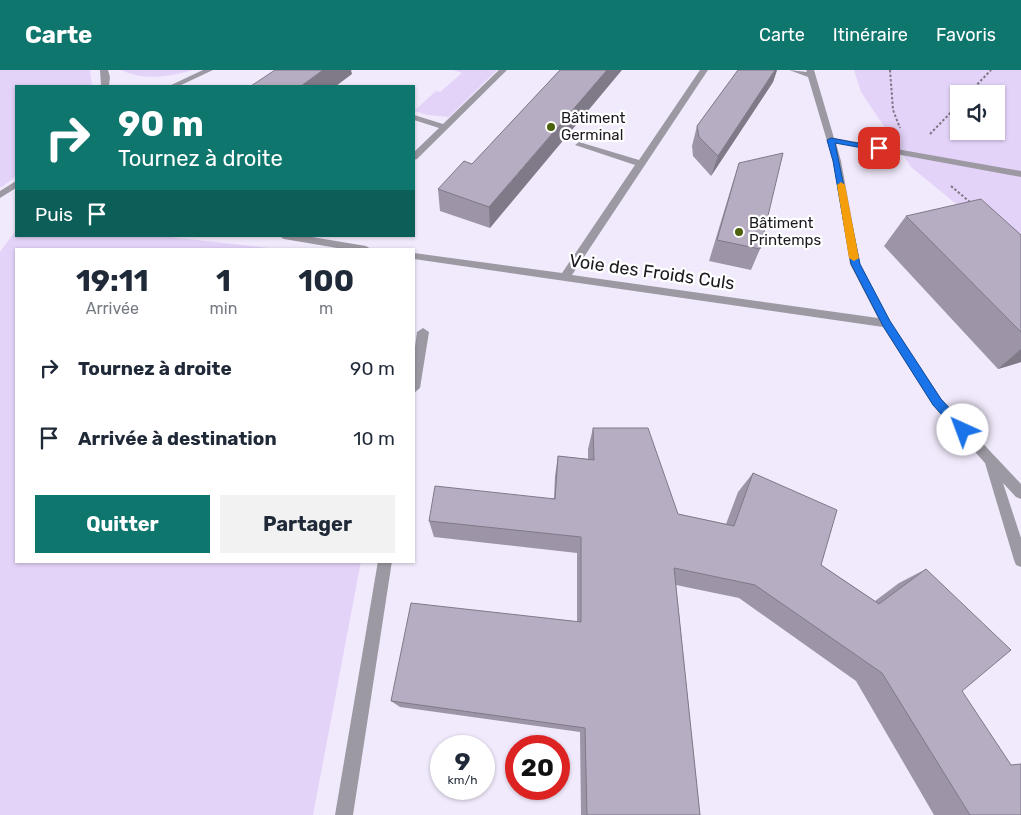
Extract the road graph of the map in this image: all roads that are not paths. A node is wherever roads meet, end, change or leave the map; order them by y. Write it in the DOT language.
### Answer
graph roads {
  1 [pos="104,70"];
  2 [pos="209,70"];
  3 [pos="503,70"];
  4 [pos="704,70"];
  5 [pos="793,70"];
  6 [pos="811,73"];
  7 [pos="105,85"];
  8 [pos="175,85"];
  9 [pos="415,117"];
  10 [pos="445,127"];
  11 [pos="831,140"];
  12 [pos="579,145"];
  13 [pos="415,156"];
  14 [pos="641,164"];
  15 [pos="1021,174"];
  16 [pos="15,185"];
  17 [pos="1,194"];
  18 [pos="15,195"];
  19 [pos="299,237"];
  20 [pos="329,239"];
  21 [pos="362,248"];
  22 [pos="415,256"];
  23 [pos="564,278"];
  24 [pos="886,323"];
  25 [pos="423,332"];
  26 [pos="415,382"];
  27 [pos="990,459"];
  28 [pos="1021,493"];
  29 [pos="1021,560"];
  30 [pos="386,563"];
  31 [pos="344,815"];
  1 -- 7 [label="lane"];
  2 -- 8 [label="lane"];
  3 -- 10 [label="lane"];
  4 -- 14 [label="lane"];
  5 -- 6 [label="lane"];
  6 -- 11 [label="lane"];
  9 -- 10 [label="lane"];
  10 -- 13 [label="lane"];
  11 -- 15 [label="lane"];
  11 -- 24 [label="lane"];
  12 -- 14 [label="lane"];
  14 -- 23 [label="lane"];
  16 -- 17 [label="lane"];
  17 -- 18 [label="lane"];
  19 -- 20 [label="lane"];
  20 -- 21 [label="lane"];
  22 -- 23 [label="lane, Voie des Froids Culs"];
  23 -- 24 [label="lane, Voie des Froids Culs"];
  24 -- 27 [label="lane"];
  25 -- 26 [label="lane"];
  27 -- 28 [label="lane"];
  27 -- 29 [label="lane"];
  30 -- 31 [label="lane"];
}
